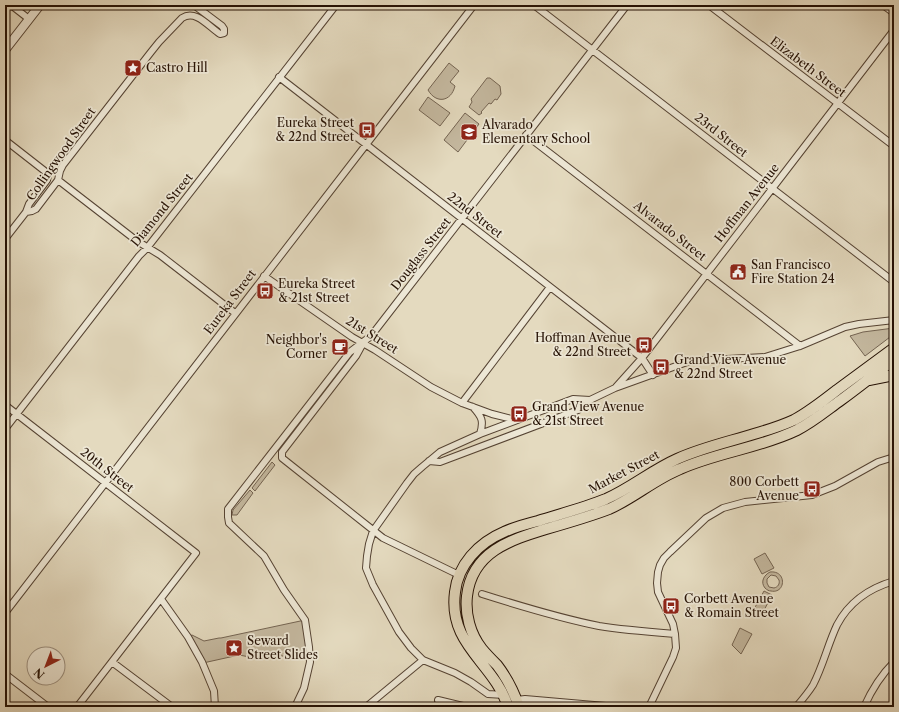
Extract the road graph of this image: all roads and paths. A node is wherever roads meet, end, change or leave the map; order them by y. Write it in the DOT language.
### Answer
graph roads {
  1 [pos="11,5"];
  2 [pos="40,5"];
  3 [pos="194,5"];
  4 [pos="336,5"];
  5 [pos="474,5"];
  6 [pos="534,5"];
  7 [pos="627,5"];
  8 [pos="709,5"];
  9 [pos="883,5"];
  10 [pos="894,13"];
  11 [pos="29,19"];
  12 [pos="894,30"];
  13 [pos="5,50"];
  14 [pos="592,50"];
  15 [pos="279,77"];
  16 [pos="837,104"];
  17 [pos="526,135"];
  18 [pos="5,140"];
  19 [pos="366,144"];
  20 [pos="894,146"];
  21 [pos="58,180"];
  22 [pos="772,188"];
  23 [pos="26,212"];
  24 [pos="462,219"];
  25 [pos="5,240"];
  26 [pos="147,248"];
  27 [pos="707,274"];
  28 [pos="264,276"];
  29 [pos="894,282"];
  30 [pos="550,287"];
  31 [pos="235,314"];
  32 [pos="894,320"];
  33 [pos="363,343"];
  34 [pos="800,346"];
  35 [pos="894,348"];
  36 [pos="642,358"];
  37 [pos="894,360"];
  38 [pos="653,375"];
  39 [pos="894,375"];
  40 [pos="867,380"];
  41 [pos="615,388"];
  42 [pos="590,400"];
  43 [pos="462,403"];
  44 [pos="5,405"];
  45 [pos="472,406"];
  46 [pos="17,414"];
  47 [pos="516,420"];
  48 [pos="5,429"];
  49 [pos="480,434"];
  50 [pos="894,457"];
  51 [pos="429,461"];
  52 [pos="106,483"];
  53 [pos="373,531"];
  54 [pos="459,575"];
  55 [pos="894,581"];
  56 [pos="482,594"];
  57 [pos="161,599"];
  58 [pos="5,613"];
  59 [pos="675,634"];
  60 [pos="423,660"];
  61 [pos="112,662"];
  62 [pos="894,662"];
  63 [pos="5,674"];
  64 [pos="504,695"];
  65 [pos="438,700"];
  66 [pos="518,703"];
  67 [pos="48,707"];
  68 [pos="77,707"];
  69 [pos="172,707"];
  70 [pos="215,707"];
  71 [pos="295,707"];
  72 [pos="366,707"];
  73 [pos="467,707"];
  74 [pos="508,707"];
  75 [pos="617,707"];
  76 [pos="649,707"];
  77 [pos="796,707"];
  78 [pos="864,707"];
  1 -- 11 [label="street"];
  2 -- 11 [label="street"];
  3 -- 21 [label="street, Collingwood Street"];
  4 -- 15 [label="street, Diamond Street"];
  5 -- 19 [label="street, Eureka Street"];
  6 -- 14 [label="street, 23rd Street"];
  7 -- 14 [label="street, Douglass Street"];
  8 -- 16 [label="street, Elizabeth Street"];
  9 -- 10 [label="street"];
  11 -- 13 [label="street"];
  12 -- 16 [label="street, Hoffman Avenue"];
  14 -- 17 [label="street, Douglass Street"];
  14 -- 22 [label="street, 23rd Street"];
  15 -- 19 [label="street, 22nd Street"];
  15 -- 26 [label="street, Diamond Street"];
  16 -- 20 [label="street, Elizabeth Street"];
  16 -- 22 [label="street, Hoffman Avenue"];
  17 -- 24 [label="street, Douglass Street"];
  17 -- 27 [label="street, Alvarado Street"];
  18 -- 23 [label="street, Collingwood Street"];
  19 -- 24 [label="street, 22nd Street"];
  19 -- 28 [label="street, Eureka Street"];
  21 -- 23 [label="street, Collingwood Street"];
  21 -- 26 [label="street"];
  22 -- 27 [label="street, Hoffman Avenue"];
  22 -- 29 [label="street, 23rd Street"];
  23 -- 25 [label="street, Collingwood Street"];
  24 -- 30 [label="street, 22nd Street"];
  24 -- 33 [label="street, Douglass Street"];
  26 -- 31 [label="street"];
  26 -- 46 [label="street, Diamond Street"];
  27 -- 34 [label="street, Alvarado Street"];
  27 -- 36 [label="street, Hoffman Avenue"];
  28 -- 31 [label="street, Eureka Street"];
  28 -- 33 [label="street, 21st Street"];
  30 -- 36 [label="street, 22nd Street"];
  30 -- 43 [label="street"];
  31 -- 52 [label="street, Eureka Street"];
  32 -- 34 [label="street"];
  33 -- 43 [label="street, 21st Street"];
  33 -- 53 [label="street, Douglass Street"];
  33 -- 71 [label="street, Douglass Street"];
  34 -- 38 [label="street"];
  35 -- 54 [label="main road, Market Street"];
  36 -- 38 [label="street, 22nd Street"];
  36 -- 41 [label="street, Hoffman Avenue"];
  37 -- 40 [label="main road, Market Street"];
  38 -- 41 [label="street"];
  39 -- 40 [label="main road"];
  40 -- 66 [label="main road, Market Street"];
  41 -- 42 [label="street"];
  42 -- 47 [label="street"];
  42 -- 51 [label="street"];
  43 -- 45 [label="street, 21st Street"];
  44 -- 46 [label="street, 20th Street"];
  45 -- 47 [label="street, 21st Street"];
  45 -- 49 [label="street"];
  46 -- 48 [label="street, Diamond Street"];
  46 -- 52 [label="street, 20th Street"];
  47 -- 49 [label="street"];
  49 -- 51 [label="street"];
  50 -- 59 [label="street"];
  51 -- 53 [label="street"];
  52 -- 57 [label="street, 20th Street"];
  52 -- 58 [label="street, Eureka Street"];
  53 -- 54 [label="street"];
  53 -- 60 [label="street"];
  54 -- 64 [label="main road, Market Street"];
  55 -- 77 [label="street"];
  56 -- 59 [label="street"];
  57 -- 61 [label="street"];
  57 -- 70 [label="street"];
  59 -- 76 [label="street"];
  60 -- 64 [label="street"];
  60 -- 72 [label="street"];
  61 -- 68 [label="street"];
  61 -- 69 [label="street"];
  62 -- 78 [label="street"];
  63 -- 67 [label="street"];
  64 -- 74 [label="main road, Market Street"];
  65 -- 73 [label="street"];
  66 -- 75 [label="street"];
}
